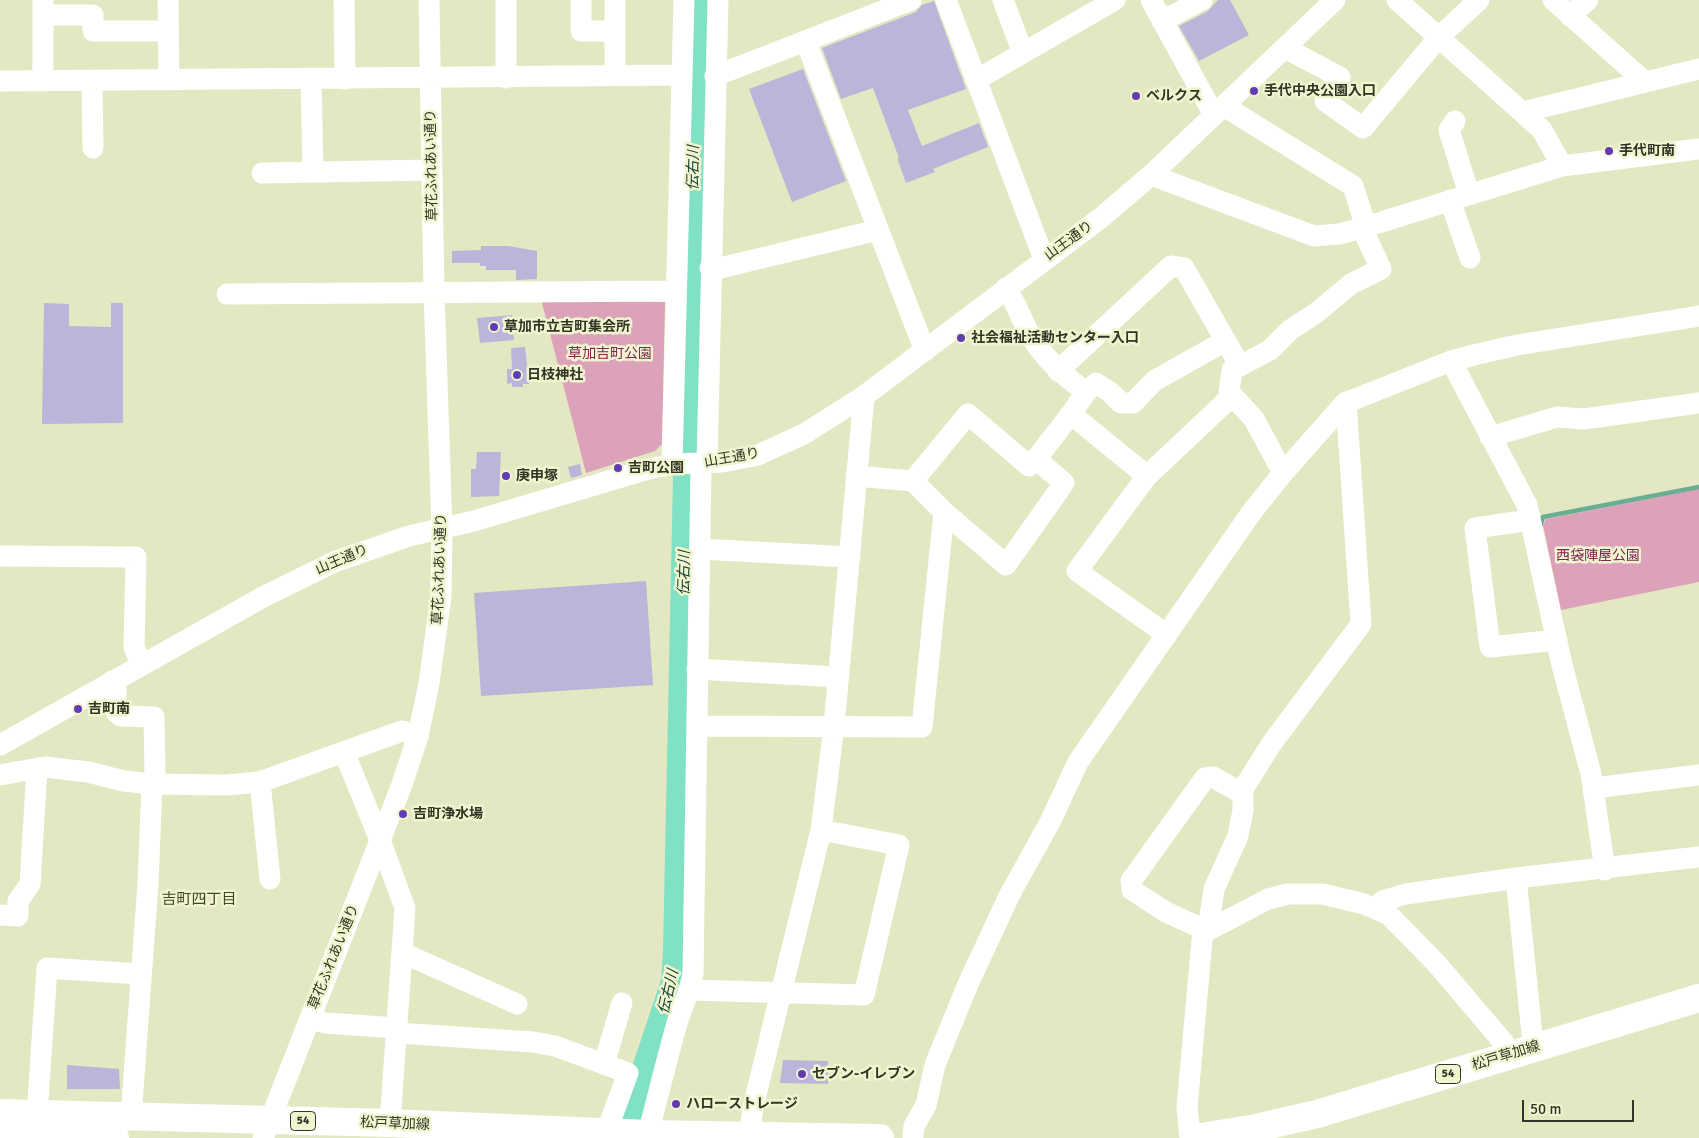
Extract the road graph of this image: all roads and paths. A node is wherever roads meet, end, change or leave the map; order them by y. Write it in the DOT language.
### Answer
graph roads {
  1 [pos="168,0"];
  2 [pos="344,0"];
  3 [pos="429,0"];
  4 [pos="506,0"];
  5 [pos="581,0"];
  6 [pos="615,0"];
  7 [pos="684,0"];
  8 [pos="718,0"];
  9 [pos="911,0"];
  10 [pos="946,0"];
  11 [pos="1003,0"];
  12 [pos="1115,0"];
  13 [pos="1151,0"];
  14 [pos="1202,0"];
  15 [pos="1335,0"];
  16 [pos="1396,0"];
  17 [pos="1479,0"];
  18 [pos="1553,0"];
  19 [pos="1588,0"];
  20 [pos="43,8"];
  21 [pos="1570,16"];
  22 [pos="1162,21"];
  23 [pos="168,31"];
  24 [pos="615,31"];
  25 [pos="1439,37"];
  26 [pos="806,42"];
  27 [pos="1284,48"];
  28 [pos="1023,53"];
  29 [pos="1699,68"];
  30 [pos="615,75"];
  31 [pos="682,75"];
  32 [pos="715,76"];
  33 [pos="430,77"];
  34 [pos="506,78"];
  35 [pos="311,79"];
  36 [pos="345,79"];
  37 [pos="169,80"];
  38 [pos="976,80"];
  39 [pos="0,81"];
  40 [pos="43,81"];
  41 [pos="92,81"];
  42 [pos="1644,81"];
  43 [pos="1219,110"];
  44 [pos="1523,112"];
  45 [pos="1455,121"];
  46 [pos="93,148"];
  47 [pos="1699,149"];
  48 [pos="1562,166"];
  49 [pos="432,170"];
  50 [pos="313,172"];
  51 [pos="262,173"];
  52 [pos="1151,175"];
  53 [pos="1460,197"];
  54 [pos="1364,227"];
  55 [pos="878,230"];
  56 [pos="1470,258"];
  57 [pos="1044,259"];
  58 [pos="710,268"];
  59 [pos="1006,288"];
  60 [pos="675,291"];
  61 [pos="434,292"];
  62 [pos="227,294"];
  63 [pos="1699,316"];
  64 [pos="1225,341"];
  65 [pos="925,351"];
  66 [pos="1451,361"];
  67 [pos="1240,366"];
  68 [pos="1058,371"];
  69 [pos="1086,392"];
  70 [pos="864,396"];
  71 [pos="1232,396"];
  72 [pos="1346,402"];
  73 [pos="1699,403"];
  74 [pos="1071,414"];
  75 [pos="1490,437"];
  76 [pos="1036,459"];
  77 [pos="691,464"];
  78 [pos="1282,473"];
  79 [pos="856,476"];
  80 [pos="1147,476"];
  81 [pos="913,481"];
  82 [pos="944,512"];
  83 [pos="1530,520"];
  84 [pos="442,528"];
  85 [pos="700,549"];
  86 [pos="0,556"];
  87 [pos="850,557"];
  88 [pos="1167,635"];
  89 [pos="1556,640"];
  90 [pos="142,664"];
  91 [pos="697,669"];
  92 [pos="838,677"];
  93 [pos="112,681"];
  94 [pos="698,726"];
  95 [pos="834,726"];
  96 [pos="418,736"];
  97 [pos="0,745"];
  98 [pos="344,752"];
  99 [pos="37,768"];
  100 [pos="0,775"];
  101 [pos="1699,775"];
  102 [pos="260,782"];
  103 [pos="152,784"];
  104 [pos="1594,788"];
  105 [pos="1243,794"];
  106 [pos="820,830"];
  107 [pos="380,840"];
  108 [pos="1699,858"];
  109 [pos="1605,870"];
  110 [pos="1516,878"];
  111 [pos="270,879"];
  112 [pos="1377,909"];
  113 [pos="0,915"];
  114 [pos="1205,931"];
  115 [pos="403,953"];
  116 [pos="141,974"];
  117 [pos="691,990"];
  118 [pos="781,991"];
  119 [pos="1699,998"];
  120 [pos="622,1003"];
  121 [pos="517,1004"];
  122 [pos="310,1018"];
  123 [pos="397,1030"];
  124 [pos="1536,1047"];
  125 [pos="1507,1056"];
  126 [pos="604,1064"];
  127 [pos="0,1113"];
  128 [pos="37,1114"];
  129 [pos="131,1117"];
  130 [pos="390,1123"];
  131 [pos="266,1129"];
  132 [pos="606,1132"];
  133 [pos="0,1133"];
  134 [pos="648,1134"];
  135 [pos="749,1136"];
  136 [pos="115,1138"];
  137 [pos="880,1138"];
  138 [pos="913,1138"];
  139 [pos="1190,1138"];
  140 [pos="1195,1138"];
  1 -- 23 [label="street"];
  2 -- 36 [label="street"];
  3 -- 33 [label="street, 草花ふれあい通り"];
  4 -- 34 [label="street"];
  5 -- 24 [label="street"];
  6 -- 24 [label="street"];
  7 -- 31 [label="street"];
  8 -- 32 [label="street"];
  9 -- 26 [label="street"];
  10 -- 38 [label="street"];
  11 -- 28 [label="street"];
  12 -- 28 [label="street"];
  13 -- 22 [label="street"];
  14 -- 22 [label="street"];
  15 -- 27 [label="street, 山王通り"];
  16 -- 25 [label="street"];
  17 -- 25 [label="street"];
  18 -- 21 [label="street"];
  19 -- 21 [label="street"];
  20 -- 23 [label="street"];
  20 -- 40 [label="street"];
  21 -- 42 [label="street"];
  22 -- 43 [label="street"];
  23 -- 37 [label="street"];
  24 -- 30 [label="street"];
  25 -- 27 [label="street"];
  25 -- 44 [label="street"];
  26 -- 32 [label="street"];
  26 -- 55 [label="street"];
  27 -- 43 [label="street, 山王通り"];
  28 -- 38 [label="street"];
  29 -- 42 [label="street"];
  30 -- 31 [label="street"];
  30 -- 34 [label="street"];
  31 -- 60 [label="street"];
  32 -- 58 [label="street"];
  33 -- 34 [label="street"];
  33 -- 36 [label="street"];
  33 -- 49 [label="street, 草花ふれあい通り"];
  35 -- 36 [label="street"];
  35 -- 37 [label="street"];
  35 -- 50 [label="street"];
  37 -- 41 [label="street"];
  38 -- 57 [label="street"];
  39 -- 40 [label="street"];
  40 -- 41 [label="street"];
  41 -- 46 [label="street"];
  42 -- 44 [label="street"];
  43 -- 52 [label="street, 山王通り"];
  43 -- 54 [label="street"];
  44 -- 48 [label="street"];
  45 -- 53 [label="street"];
  47 -- 48 [label="street"];
  48 -- 53 [label="street"];
  49 -- 50 [label="street"];
  49 -- 61 [label="street, 草花ふれあい通り"];
  50 -- 51 [label="street"];
  52 -- 54 [label="street"];
  52 -- 57 [label="street, 山王通り"];
  53 -- 54 [label="street"];
  53 -- 56 [label="street"];
  54 -- 67 [label="street"];
  55 -- 58 [label="street"];
  55 -- 65 [label="street"];
  57 -- 59 [label="street, 山王通り"];
  58 -- 77 [label="street"];
  59 -- 65 [label="street, 山王通り"];
  59 -- 68 [label="street"];
  60 -- 61 [label="street"];
  60 -- 77 [label="street"];
  61 -- 62 [label="street"];
  61 -- 84 [label="street, 草花ふれあい通り"];
  63 -- 66 [label="street"];
  64 -- 67 [label="street"];
  64 -- 68 [label="street"];
  64 -- 69 [label="street"];
  65 -- 70 [label="street, 山王通り"];
  66 -- 72 [label="street"];
  66 -- 75 [label="street"];
  67 -- 71 [label="street"];
  68 -- 69 [label="street"];
  69 -- 74 [label="street"];
  70 -- 77 [label="street, 山王通り"];
  70 -- 79 [label="street"];
  71 -- 78 [label="street"];
  71 -- 80 [label="street"];
  72 -- 78 [label="street"];
  72 -- 105 [label="street"];
  73 -- 75 [label="street"];
  74 -- 76 [label="street"];
  74 -- 80 [label="street"];
  75 -- 83 [label="street"];
  76 -- 81 [label="street"];
  76 -- 82 [label="street"];
  77 -- 84 [label="street, 山王通り"];
  77 -- 85 [label="street"];
  78 -- 88 [label="street"];
  79 -- 81 [label="street"];
  79 -- 87 [label="street"];
  80 -- 88 [label="street"];
  81 -- 82 [label="street"];
  82 -- 95 [label="street"];
  83 -- 89 [label="street"];
  83 -- 89 [label="street"];
  84 -- 90 [label="street, 山王通り"];
  84 -- 96 [label="street, 草花ふれあい通り"];
  85 -- 87 [label="street"];
  85 -- 91 [label="street"];
  86 -- 90 [label="street"];
  87 -- 92 [label="street"];
  88 -- 138 [label="street"];
  89 -- 104 [label="street"];
  90 -- 93 [label="street, 山王通り"];
  91 -- 92 [label="street"];
  91 -- 94 [label="street"];
  92 -- 95 [label="street"];
  93 -- 97 [label="street, 山王通り"];
  93 -- 103 [label="street"];
  94 -- 95 [label="street"];
  94 -- 117 [label="street"];
  95 -- 106 [label="street"];
  96 -- 98 [label="street"];
  96 -- 107 [label="street, 草花ふれあい通り"];
  98 -- 102 [label="street"];
  98 -- 107 [label="street"];
  99 -- 100 [label="street"];
  99 -- 103 [label="street"];
  99 -- 113 [label="street"];
  101 -- 104 [label="street"];
  102 -- 103 [label="street"];
  102 -- 111 [label="street"];
  103 -- 116 [label="street"];
  104 -- 109 [label="street"];
  105 -- 114 [label="street"];
  105 -- 114 [label="street"];
  106 -- 118 [label="street"];
  106 -- 118 [label="street"];
  107 -- 115 [label="street"];
  107 -- 122 [label="street, 草花ふれあい通り"];
  108 -- 109 [label="street"];
  109 -- 110 [label="street"];
  110 -- 112 [label="street"];
  110 -- 124 [label="street"];
  112 -- 114 [label="street"];
  112 -- 125 [label="street"];
  114 -- 139 [label="street"];
  115 -- 121 [label="street"];
  115 -- 123 [label="street"];
  116 -- 128 [label="street"];
  116 -- 129 [label="street"];
  117 -- 118 [label="street"];
  117 -- 134 [label="street"];
  118 -- 135 [label="street"];
  119 -- 124 [label="main road, 松戸草加線 / 54"];
  120 -- 126 [label="street"];
  122 -- 123 [label="street"];
  122 -- 131 [label="street, 草花ふれあい通り"];
  123 -- 126 [label="street"];
  123 -- 130 [label="street"];
  124 -- 125 [label="main road, 松戸草加線 / 54"];
  125 -- 140 [label="main road, 松戸草加線 / 54"];
  126 -- 132 [label="street"];
  127 -- 128 [label="main road, 松戸草加線 / 54"];
  128 -- 129 [label="main road, 松戸草加線 / 54"];
  129 -- 131 [label="main road, 松戸草加線 / 54"];
  130 -- 131 [label="main road, 松戸草加線 / 54"];
  130 -- 132 [label="main road, 松戸草加線 / 54"];
  132 -- 134 [label="main road, 松戸草加線 / 54"];
  133 -- 136 [label="main road"];
  134 -- 135 [label="main road, 松戸草加線 / 54"];
  135 -- 137 [label="main road, 松戸草加線 / 54"];
}
